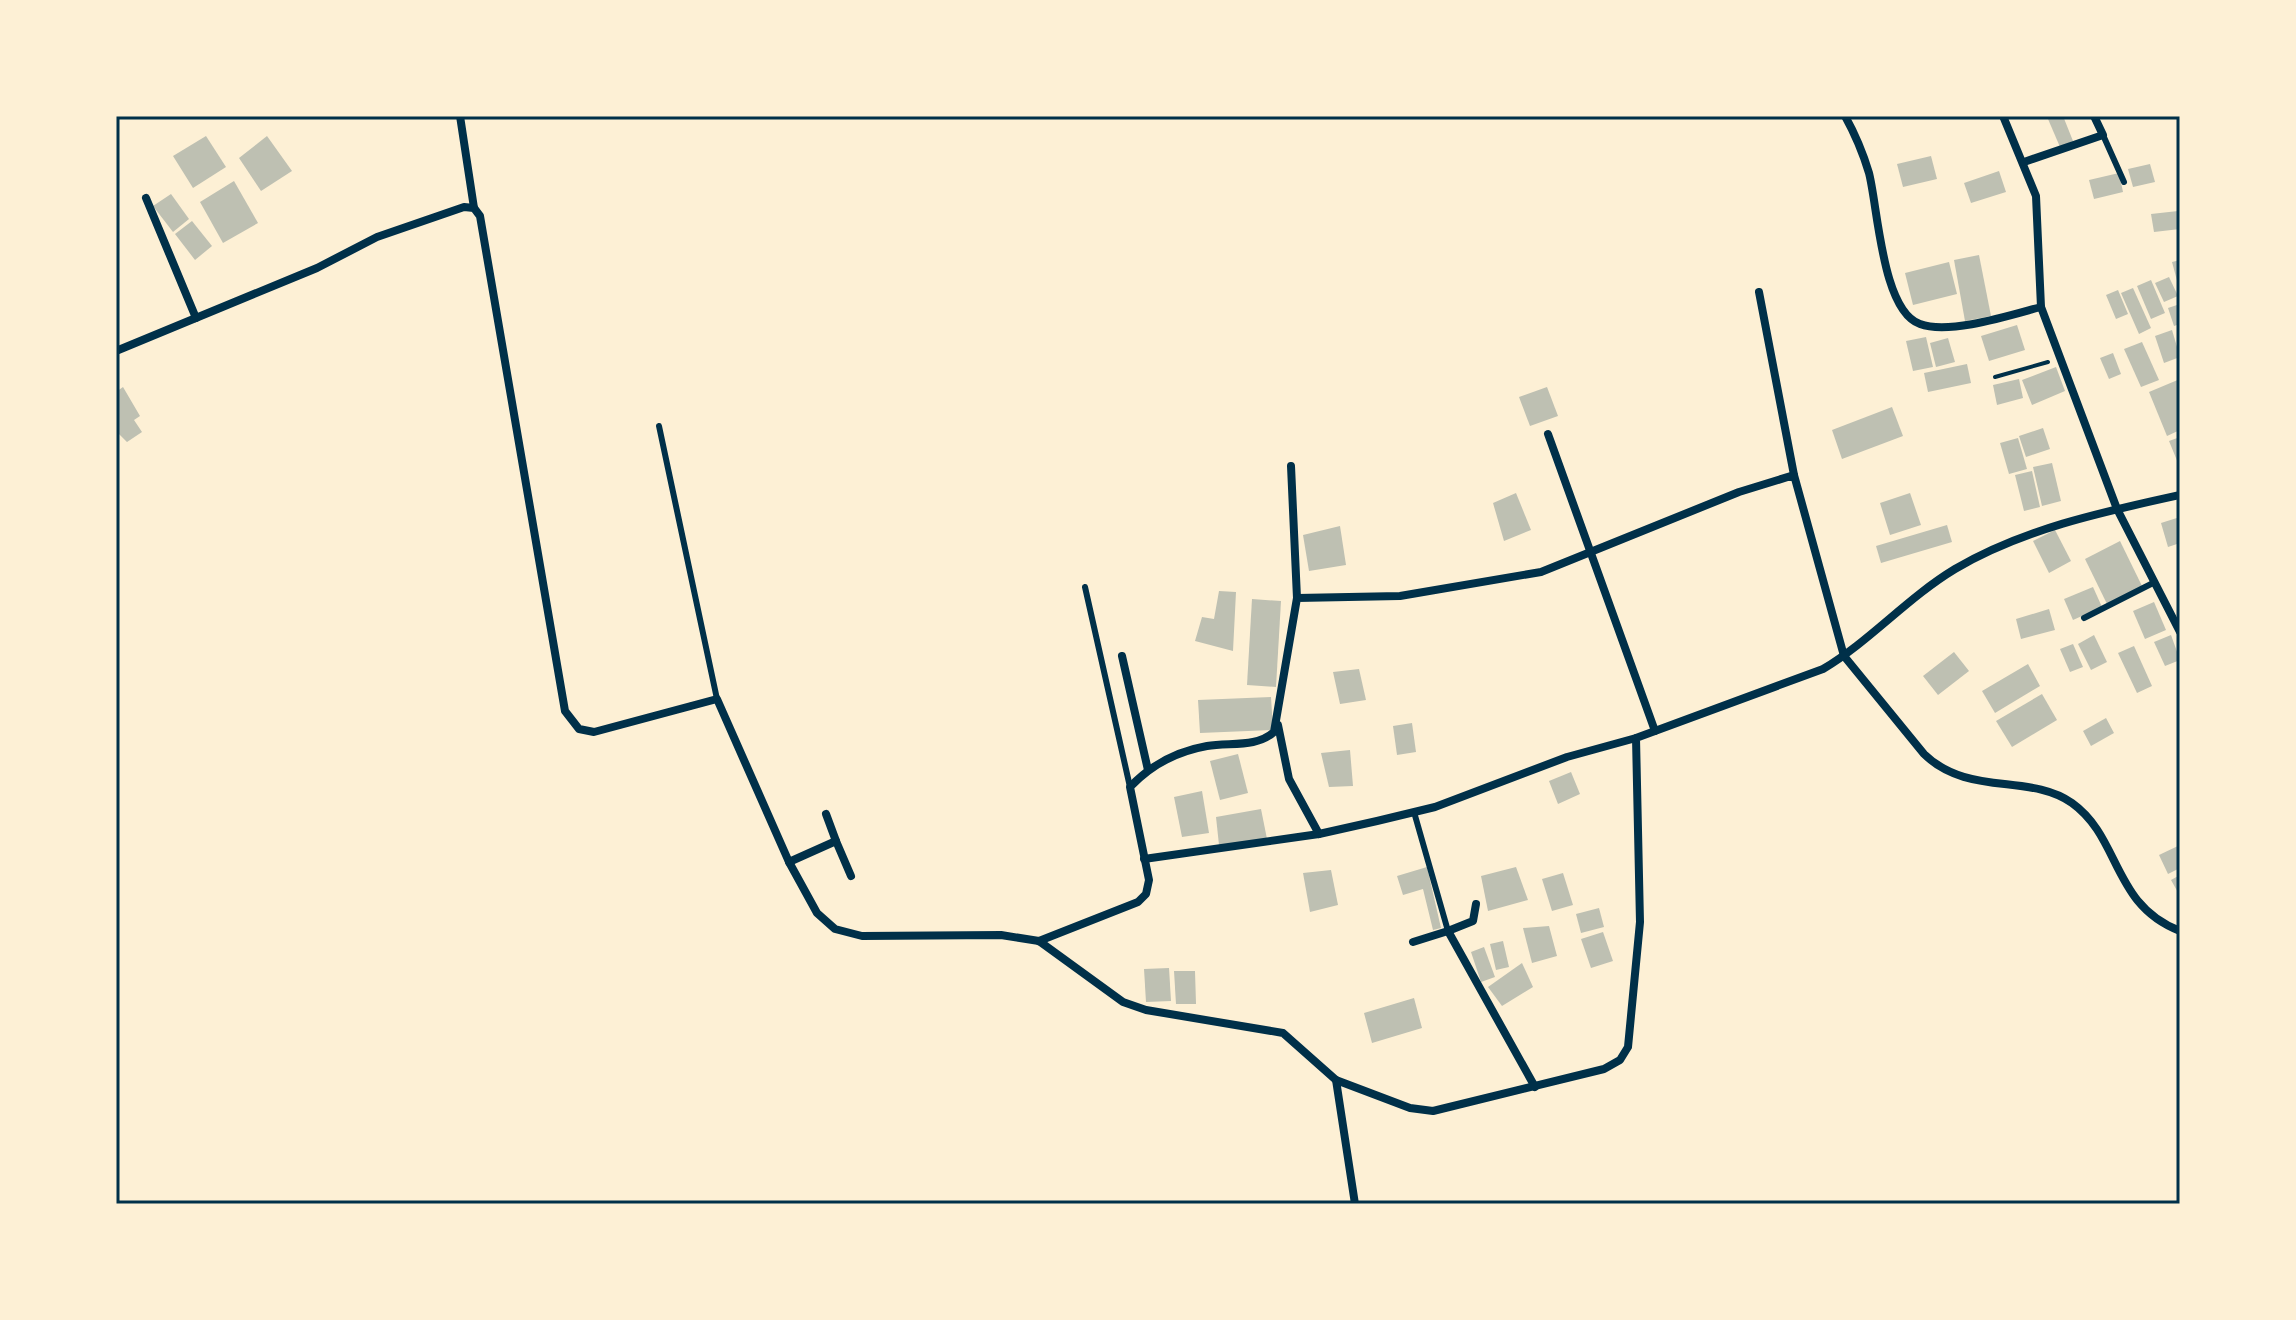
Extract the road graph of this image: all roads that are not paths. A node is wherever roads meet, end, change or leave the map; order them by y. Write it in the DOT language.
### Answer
graph roads {
  1 [pos="460,116"];
  2 [pos="1845,116"];
  3 [pos="2003,116"];
  4 [pos="2094,116"];
  5 [pos="2103,135"];
  6 [pos="2024,162"];
  7 [pos="2124,182"];
  8 [pos="146,198"];
  9 [pos="474,208"];
  10 [pos="1759,292"];
  11 [pos="2041,307"];
  12 [pos="196,318"];
  13 [pos="116,351"];
  14 [pos="659,426"];
  15 [pos="1548,434"];
  16 [pos="1291,466"];
  17 [pos="1794,475"];
  18 [pos="2180,495"];
  19 [pos="2117,509"];
  20 [pos="1591,551"];
  21 [pos="2155,582"];
  22 [pos="1085,587"];
  23 [pos="1297,598"];
  24 [pos="2084,618"];
  25 [pos="2180,632"];
  26 [pos="1122,656"];
  27 [pos="1844,656"];
  28 [pos="717,699"];
  29 [pos="1278,725"];
  30 [pos="1655,731"];
  31 [pos="1636,738"];
  32 [pos="1148,770"];
  33 [pos="1130,787"];
  34 [pos="1414,812"];
  35 [pos="826,814"];
  36 [pos="1319,834"];
  37 [pos="836,841"];
  38 [pos="1144,859"];
  39 [pos="789,862"];
  40 [pos="851,876"];
  41 [pos="1476,904"];
  42 [pos="1448,931"];
  43 [pos="2180,931"];
  44 [pos="1039,941"];
  45 [pos="1413,942"];
  46 [pos="1336,1080"];
  47 [pos="1535,1087"];
  48 [pos="1355,1204"];
  1 -- 9 [label="street"];
  2 -- 11 [label="street"];
  3 -- 6 [label="street"];
  4 -- 5 [label="street"];
  5 -- 6 [label="street"];
  5 -- 7 [label="lane"];
  6 -- 11 [label="street"];
  8 -- 12 [label="street"];
  9 -- 12 [label="street"];
  9 -- 28 [label="street"];
  10 -- 17 [label="street"];
  11 -- 19 [label="street"];
  12 -- 13 [label="street"];
  14 -- 28 [label="lane"];
  15 -- 20 [label="street"];
  16 -- 23 [label="street"];
  17 -- 20 [label="street"];
  17 -- 27 [label="street"];
  18 -- 19 [label="street"];
  19 -- 21 [label="street"];
  19 -- 27 [label="street"];
  20 -- 23 [label="street"];
  20 -- 30 [label="street"];
  21 -- 24 [label="lane"];
  21 -- 25 [label="street"];
  22 -- 33 [label="lane"];
  23 -- 29 [label="street"];
  26 -- 32 [label="street"];
  27 -- 30 [label="street"];
  27 -- 43 [label="street"];
  28 -- 39 [label="street"];
  29 -- 32 [label="street"];
  29 -- 36 [label="street"];
  30 -- 31 [label="street"];
  31 -- 34 [label="street"];
  31 -- 47 [label="street"];
  32 -- 33 [label="street"];
  33 -- 38 [label="street"];
  34 -- 36 [label="street"];
  34 -- 42 [label="lane"];
  35 -- 37 [label="street"];
  36 -- 38 [label="street"];
  37 -- 39 [label="street"];
  37 -- 40 [label="street"];
  38 -- 44 [label="street"];
  39 -- 44 [label="street"];
  41 -- 42 [label="street"];
  42 -- 45 [label="street"];
  42 -- 47 [label="street"];
  44 -- 46 [label="street"];
  46 -- 47 [label="street"];
  46 -- 48 [label="street"];
}
